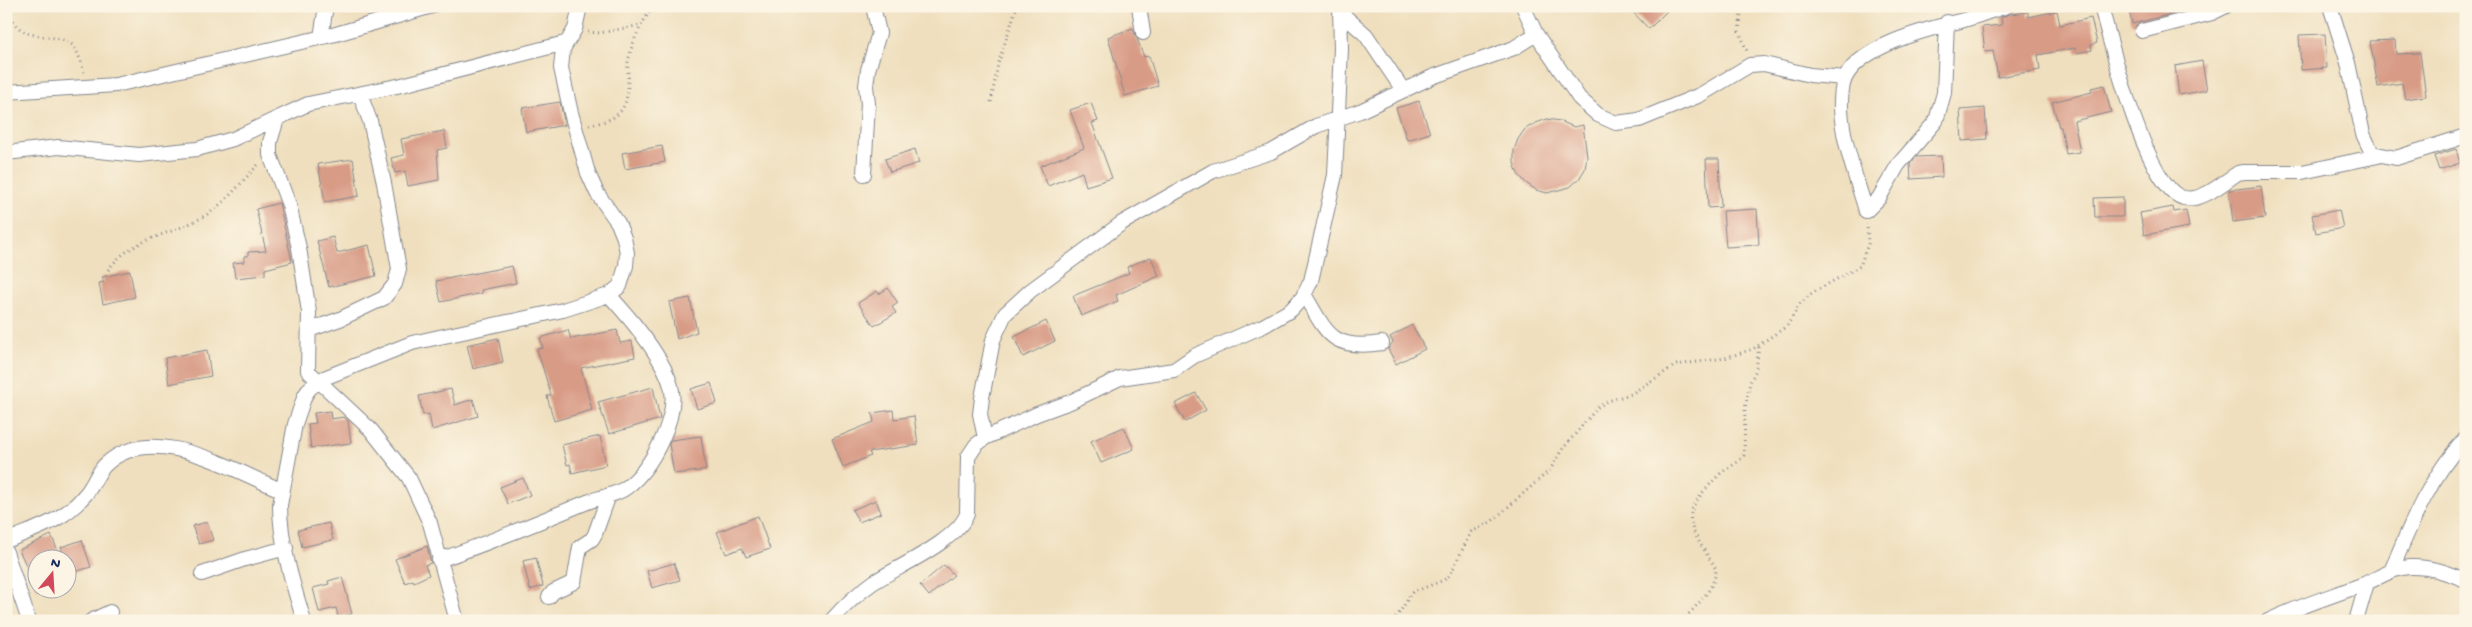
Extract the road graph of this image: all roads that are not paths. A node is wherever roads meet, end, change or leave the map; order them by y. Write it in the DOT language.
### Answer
graph roads {
  1 [pos="326,6"];
  2 [pos="432,6"];
  3 [pos="580,6"];
  4 [pos="873,6"];
  5 [pos="1139,6"];
  6 [pos="1523,6"];
  7 [pos="2007,6"];
  8 [pos="2101,6"];
  9 [pos="2226,6"];
  10 [pos="2330,6"];
  11 [pos="1988,8"];
  12 [pos="1340,9"];
  13 [pos="1947,22"];
  14 [pos="2142,31"];
  15 [pos="1143,33"];
  16 [pos="1536,34"];
  17 [pos="321,37"];
  18 [pos="566,43"];
  19 [pos="1845,78"];
  20 [pos="1403,90"];
  21 [pos="6,92"];
  22 [pos="360,94"];
  23 [pos="277,120"];
  24 [pos="1337,120"];
  25 [pos="2466,136"];
  26 [pos="6,153"];
  27 [pos="2378,156"];
  28 [pos="864,174"];
  29 [pos="1304,294"];
  30 [pos="610,295"];
  31 [pos="309,330"];
  32 [pos="1382,343"];
  33 [pos="319,382"];
  34 [pos="985,438"];
  35 [pos="2466,438"];
  36 [pos="281,490"];
  37 [pos="609,495"];
  38 [pos="6,541"];
  39 [pos="286,548"];
  40 [pos="6,552"];
  41 [pos="439,560"];
  42 [pos="2392,569"];
  43 [pos="202,574"];
  44 [pos="2466,580"];
  45 [pos="2366,583"];
  46 [pos="549,597"];
  47 [pos="110,612"];
  48 [pos="29,621"];
  49 [pos="91,621"];
  50 [pos="304,621"];
  51 [pos="457,621"];
  52 [pos="831,621"];
  53 [pos="2268,621"];
  54 [pos="2356,621"];
  1 -- 17 [label="street"];
  2 -- 17 [label="street"];
  3 -- 18 [label="street"];
  4 -- 28 [label="street"];
  5 -- 15 [label="street"];
  6 -- 16 [label="street"];
  7 -- 11 [label="street"];
  8 -- 27 [label="street"];
  9 -- 14 [label="street"];
  10 -- 27 [label="street"];
  11 -- 13 [label="street"];
  12 -- 20 [label="street"];
  12 -- 24 [label="street"];
  13 -- 19 [label="street"];
  13 -- 19 [label="street"];
  16 -- 19 [label="street"];
  16 -- 20 [label="street"];
  17 -- 21 [label="street"];
  18 -- 22 [label="street"];
  18 -- 30 [label="street"];
  20 -- 24 [label="street"];
  22 -- 23 [label="street"];
  22 -- 31 [label="street"];
  23 -- 26 [label="street"];
  23 -- 31 [label="street"];
  24 -- 29 [label="street"];
  24 -- 34 [label="street"];
  25 -- 27 [label="street"];
  29 -- 32 [label="street"];
  29 -- 34 [label="street"];
  30 -- 33 [label="street"];
  30 -- 37 [label="street"];
  31 -- 33 [label="street"];
  33 -- 36 [label="street"];
  33 -- 41 [label="street"];
  34 -- 52 [label="street"];
  35 -- 42 [label="street"];
  36 -- 38 [label="street"];
  36 -- 39 [label="street"];
  37 -- 41 [label="street"];
  37 -- 46 [label="street"];
  39 -- 43 [label="street"];
  39 -- 50 [label="street"];
  40 -- 48 [label="street"];
  41 -- 51 [label="street"];
  42 -- 44 [label="street"];
  42 -- 45 [label="street"];
  45 -- 53 [label="street"];
  45 -- 54 [label="street"];
  47 -- 49 [label="street"];
}
